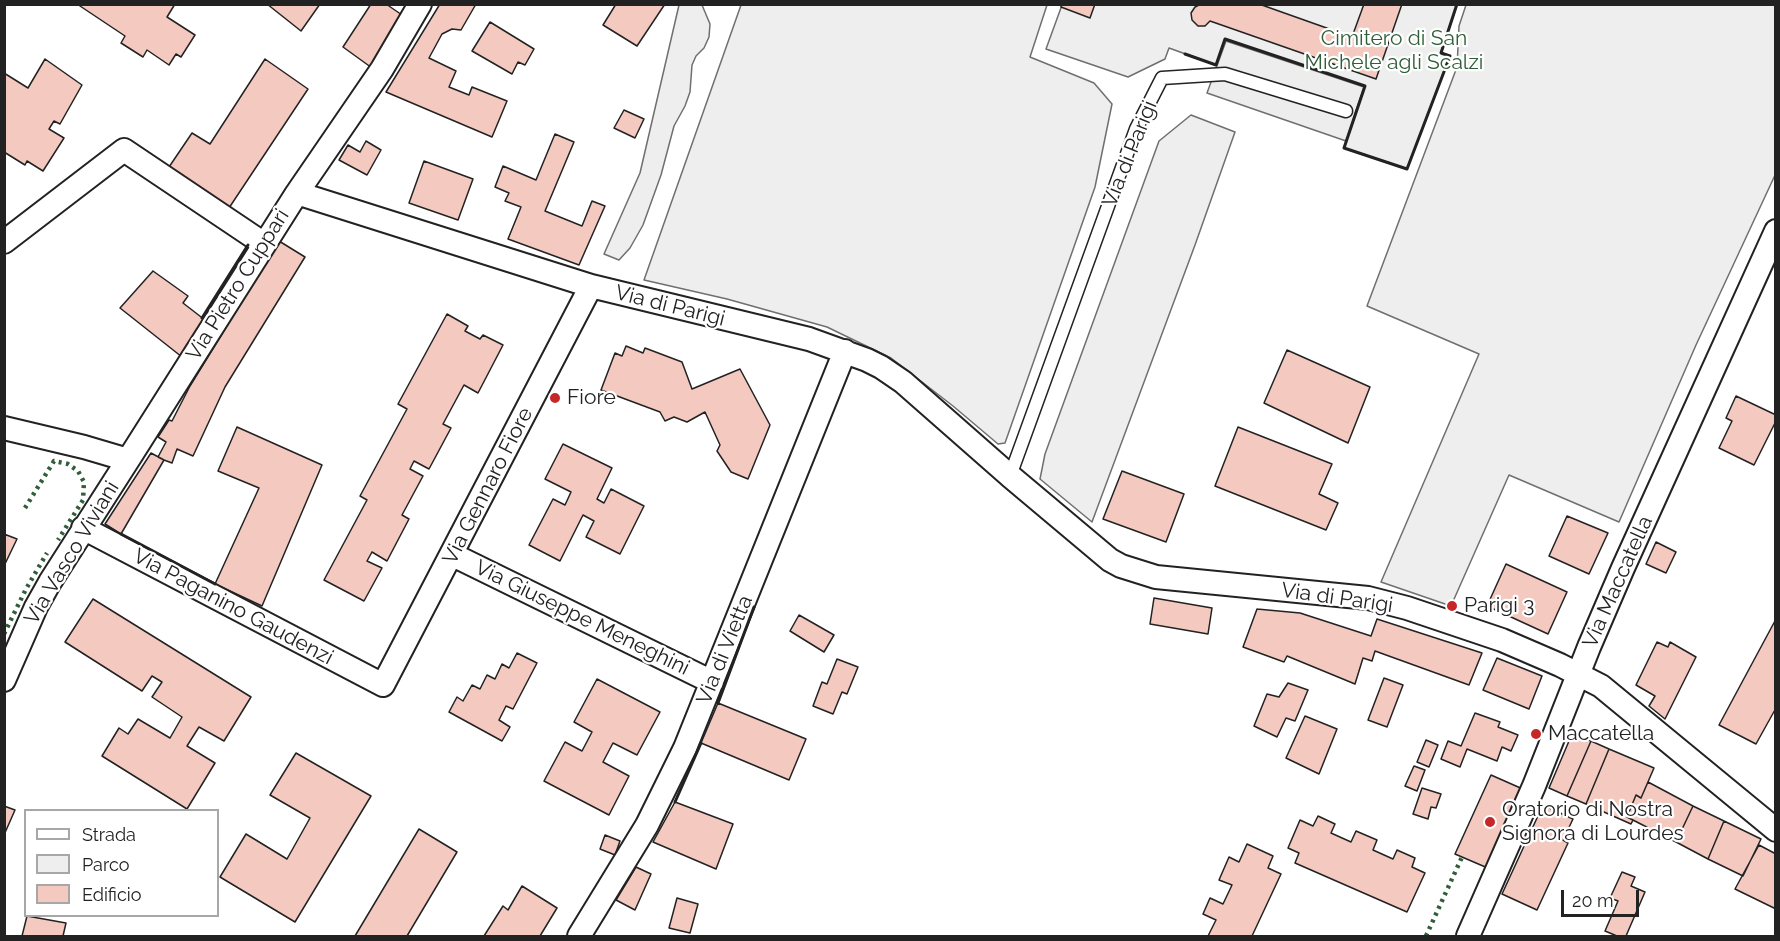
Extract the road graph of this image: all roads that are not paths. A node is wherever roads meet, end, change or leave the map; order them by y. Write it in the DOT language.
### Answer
graph roads {
  1 [pos="420,4"];
  2 [pos="1346,111"];
  3 [pos="297,193"];
  4 [pos="1776,231"];
  5 [pos="4,242"];
  6 [pos="264,244"];
  7 [pos="591,286"];
  8 [pos="845,351"];
  9 [pos="4,428"];
  10 [pos="128,460"];
  11 [pos="1010,476"];
  12 [pos="83,528"];
  13 [pos="453,555"];
  14 [pos="1578,675"];
  15 [pos="4,680"];
  16 [pos="712,682"];
  17 [pos="383,685"];
  18 [pos="1776,830"];
  19 [pos="579,936"];
  20 [pos="1468,936"];
  1 -- 3 [label="street, Via Pietro Cuppari"];
  2 -- 11 [label="lane, Via di Parigi"];
  3 -- 6 [label="street, Via Pietro Cuppari"];
  3 -- 7 [label="street, Via di Parigi"];
  4 -- 14 [label="street, Via Maccatella"];
  5 -- 6 [label="street"];
  6 -- 10 [label="street, Via Pietro Cuppari"];
  7 -- 8 [label="street, Via di Parigi"];
  7 -- 13 [label="street, Via Gennaro Fiore"];
  8 -- 11 [label="street, Via di Parigi"];
  8 -- 16 [label="street, Via di Vietta"];
  9 -- 10 [label="street"];
  10 -- 12 [label="street, Via Vasco Viviani"];
  11 -- 14 [label="street, Via di Parigi"];
  12 -- 15 [label="street, Via Vasco Viviani"];
  12 -- 17 [label="street, Via Paganino Gaudenzi"];
  13 -- 16 [label="street, Via Giuseppe Meneghini"];
  13 -- 17 [label="street, Via Gennaro Fiore"];
  14 -- 18 [label="street, Via di Parigi"];
  14 -- 20 [label="street, Via Maccatella"];
  16 -- 19 [label="street, Via di Vietta"];
}
